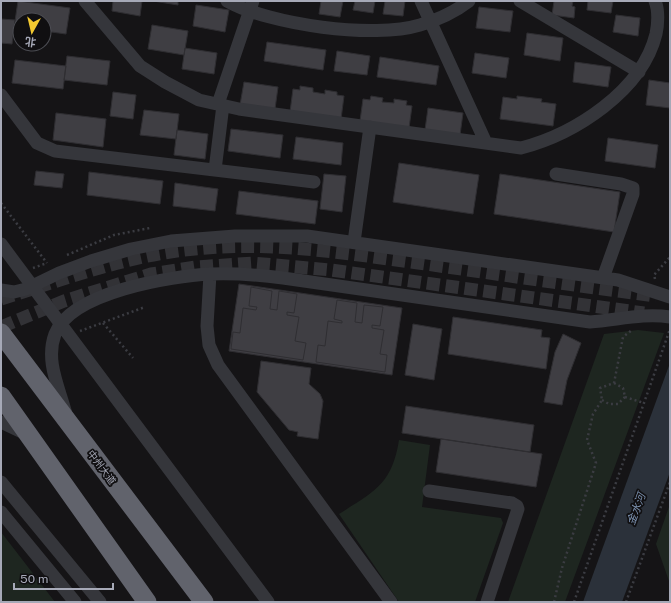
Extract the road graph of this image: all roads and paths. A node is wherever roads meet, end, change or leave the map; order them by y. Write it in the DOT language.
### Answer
graph roads {
  1 [pos="85,1"];
  2 [pos="228,1"];
  3 [pos="421,1"];
  4 [pos="469,1"];
  5 [pos="520,1"];
  6 [pos="655,1"];
  7 [pos="252,6"];
  8 [pos="429,21"];
  9 [pos="639,72"];
  10 [pos="1,95"];
  11 [pos="220,104"];
  12 [pos="370,127"];
  13 [pos="486,143"];
  14 [pos="215,170"];
  15 [pos="556,174"];
  16 [pos="314,182"];
  17 [pos="1,203"];
  18 [pos="354,242"];
  19 [pos="1,244"];
  20 [pos="670,257"];
  21 [pos="47,263"];
  22 [pos="210,274"];
  23 [pos="603,278"];
  24 [pos="33,286"];
  25 [pos="1,290"];
  26 [pos="651,291"];
  27 [pos="670,297"];
  28 [pos="145,307"];
  29 [pos="652,314"];
  30 [pos="668,316"];
  31 [pos="61,322"];
  32 [pos="103,322"];
  33 [pos="670,329"];
  34 [pos="78,332"];
  35 [pos="1,333"];
  36 [pos="133,358"];
  37 [pos="614,383"];
  38 [pos="1,396"];
  39 [pos="625,397"];
  40 [pos="602,400"];
  41 [pos="644,403"];
  42 [pos="68,421"];
  43 [pos="1,422"];
  44 [pos="30,436"];
  45 [pos="1,482"];
  46 [pos="670,482"];
  47 [pos="429,491"];
  48 [pos="1,512"];
  49 [pos="75,602"];
  50 [pos="100,602"];
  51 [pos="147,602"];
  52 [pos="204,602"];
  53 [pos="268,602"];
  54 [pos="391,602"];
  55 [pos="487,602"];
  56 [pos="554,602"];
  57 [pos="574,602"];
  58 [pos="626,602"];
  1 -- 11 [label="street"];
  2 -- 7 [label="street"];
  3 -- 8 [label="street"];
  4 -- 8 [label="street"];
  5 -- 9 [label="street"];
  6 -- 9 [label="street"];
  7 -- 8 [label="street"];
  7 -- 11 [label="street"];
  8 -- 13 [label="street"];
  9 -- 13 [label="street"];
  10 -- 14 [label="street"];
  11 -- 12 [label="street"];
  11 -- 14 [label="street"];
  12 -- 13 [label="street"];
  12 -- 18 [label="street"];
  14 -- 16 [label="street"];
  15 -- 23 [label="street"];
  17 -- 21 [label="path"];
  18 -- 23 [label="street"];
  18 -- 24 [label="street"];
  19 -- 24 [label="street"];
  20 -- 26 [label="path"];
  22 -- 29 [label="street"];
  22 -- 31 [label="street"];
  22 -- 54 [label="street"];
  23 -- 26 [label="street"];
  24 -- 25 [label="street"];
  24 -- 31 [label="street"];
  26 -- 27 [label="street"];
  28 -- 32 [label="path"];
  29 -- 30 [label="street"];
  29 -- 37 [label="path"];
  31 -- 42 [label="street"];
  31 -- 53 [label="street"];
  32 -- 34 [label="path"];
  32 -- 36 [label="path"];
  33 -- 41 [label="path"];
  35 -- 42 [label="highway, 中州大道"];
  37 -- 39 [label="path"];
  37 -- 40 [label="path"];
  38 -- 44 [label="highway"];
  39 -- 40 [label="path"];
  39 -- 41 [label="path"];
  40 -- 56 [label="path"];
  41 -- 57 [label="path"];
  42 -- 52 [label="highway, 中州大道"];
  43 -- 44 [label="street"];
  44 -- 51 [label="highway"];
  45 -- 50 [label="street"];
  46 -- 58 [label="path"];
  47 -- 55 [label="street"];
  48 -- 49 [label="street"];
}
